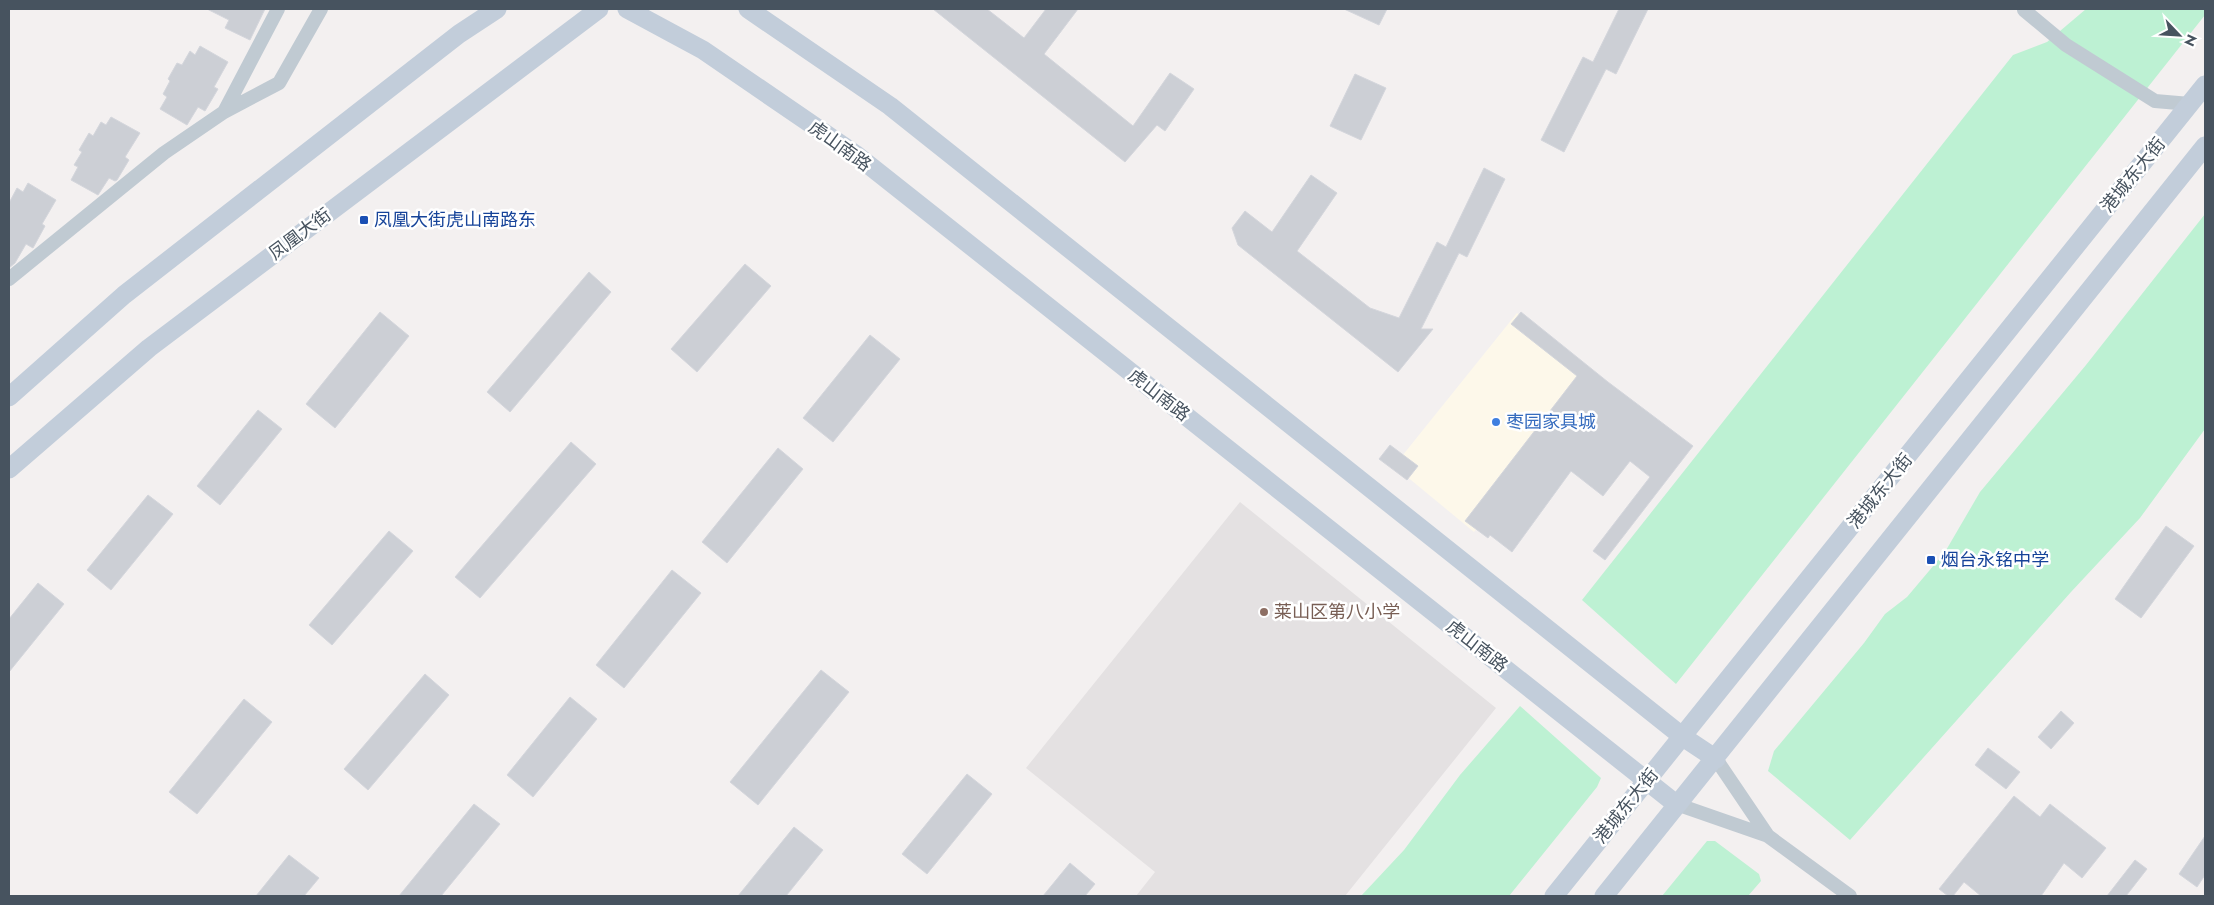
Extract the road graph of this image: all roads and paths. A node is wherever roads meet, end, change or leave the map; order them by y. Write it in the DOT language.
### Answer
graph roads {
  1 [pos="278,9"];
  2 [pos="321,9"];
  3 [pos="497,9"];
  4 [pos="598,9"];
  5 [pos="627,9"];
  6 [pos="748,9"];
  7 [pos="2024,10"];
  8 [pos="2205,85"];
  9 [pos="2190,104"];
  10 [pos="224,112"];
  11 [pos="2205,146"];
  12 [pos="9,279"];
  13 [pos="9,397"];
  14 [pos="9,469"];
  15 [pos="1683,737"];
  16 [pos="1716,759"];
  17 [pos="1646,780"];
  18 [pos="1676,804"];
  19 [pos="1768,836"];
  20 [pos="1554,896"];
  21 [pos="1604,896"];
  22 [pos="1850,896"];
  1 -- 10 [label="street"];
  2 -- 10 [label="street"];
  3 -- 13 [label="main road"];
  4 -- 14 [label="main road, 凤凰大街"];
  5 -- 17 [label="main road, 虎山南路"];
  6 -- 15 [label="main road"];
  7 -- 9 [label="street"];
  8 -- 9 [label="main road, 港城东大街"];
  9 -- 15 [label="main road, 港城东大街"];
  10 -- 12 [label="street"];
  11 -- 16 [label="main road"];
  15 -- 16 [label="main road"];
  15 -- 17 [label="main road, 港城东大街"];
  16 -- 18 [label="main road"];
  16 -- 19 [label="street"];
  17 -- 18 [label="main road, 虎山南路"];
  17 -- 20 [label="main road, 港城东大街"];
  18 -- 19 [label="street"];
  18 -- 21 [label="main road"];
  19 -- 22 [label="street"];
}
